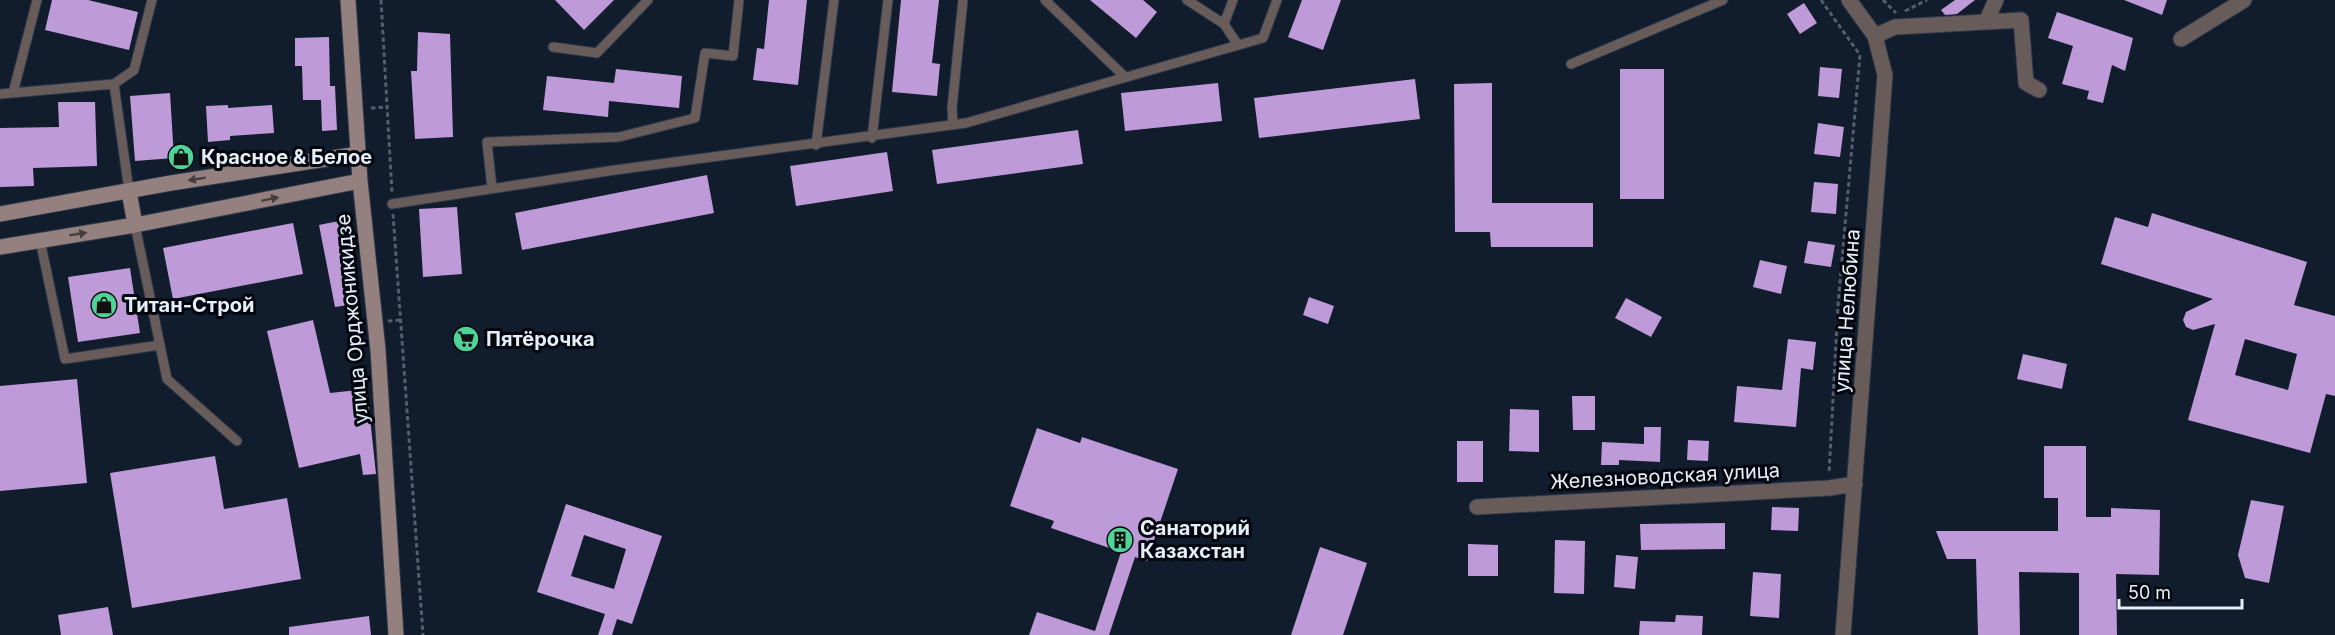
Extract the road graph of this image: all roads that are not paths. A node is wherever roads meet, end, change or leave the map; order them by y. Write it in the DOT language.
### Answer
graph roads {
  1 [pos="38,0"];
  2 [pos="152,0"];
  3 [pos="348,0"];
  4 [pos="648,0"];
  5 [pos="739,0"];
  6 [pos="834,0"];
  7 [pos="888,0"];
  8 [pos="963,0"];
  9 [pos="1045,0"];
  10 [pos="1187,0"];
  11 [pos="1233,0"];
  12 [pos="1277,0"];
  13 [pos="1723,0"];
  14 [pos="1849,0"];
  15 [pos="1996,0"];
  16 [pos="2244,0"];
  17 [pos="1986,22"];
  18 [pos="1224,24"];
  19 [pos="1875,36"];
  20 [pos="2181,39"];
  21 [pos="1238,45"];
  22 [pos="553,47"];
  23 [pos="1571,64"];
  24 [pos="1125,77"];
  25 [pos="114,84"];
  26 [pos="2039,90"];
  27 [pos="13,93"];
  28 [pos="0,94"];
  29 [pos="953,125"];
  30 [pos="872,138"];
  31 [pos="816,145"];
  32 [pos="359,154"];
  33 [pos="360,181"];
  34 [pos="492,188"];
  35 [pos="129,191"];
  36 [pos="392,204"];
  37 [pos="0,214"];
  38 [pos="135,225"];
  39 [pos="40,240"];
  40 [pos="0,247"];
  41 [pos="160,345"];
  42 [pos="237,441"];
  43 [pos="1855,484"];
  44 [pos="1478,507"];
  45 [pos="396,635"];
  46 [pos="1843,635"];
  1 -- 27 [label="lane"];
  2 -- 25 [label="lane"];
  3 -- 32 [label="street, улица Орджоникидзе"];
  4 -- 22 [label="lane"];
  5 -- 34 [label="lane"];
  6 -- 31 [label="lane"];
  7 -- 30 [label="lane"];
  8 -- 29 [label="lane"];
  9 -- 24 [label="lane"];
  10 -- 18 [label="lane"];
  11 -- 18 [label="lane"];
  12 -- 21 [label="lane"];
  13 -- 23 [label="lane"];
  14 -- 19 [label="street, улица Нелюбина"];
  15 -- 17 [label="street"];
  16 -- 20 [label="street"];
  17 -- 19 [label="street"];
  17 -- 26 [label="street"];
  18 -- 21 [label="lane"];
  19 -- 43 [label="street, улица Нелюбина"];
  21 -- 24 [label="lane"];
  24 -- 29 [label="lane"];
  25 -- 27 [label="lane"];
  25 -- 35 [label="lane"];
  27 -- 28 [label="lane"];
  29 -- 30 [label="lane"];
  30 -- 31 [label="lane"];
  31 -- 34 [label="lane"];
  32 -- 33 [label="street, улица Орджоникидзе"];
  32 -- 35 [label="street, one-way"];
  38 -- 33 [label="street, one-way"];
  33 -- 45 [label="street, улица Орджоникидзе"];
  34 -- 36 [label="lane"];
  35 -- 37 [label="street"];
  35 -- 38 [label="street"];
  39 -- 38 [label="street, one-way"];
  38 -- 41 [label="lane"];
  39 -- 40 [label="street"];
  39 -- 41 [label="lane"];
  41 -- 42 [label="lane"];
  43 -- 44 [label="street, Железноводская улица"];
  43 -- 46 [label="street, улица Нелюбина"];
}
